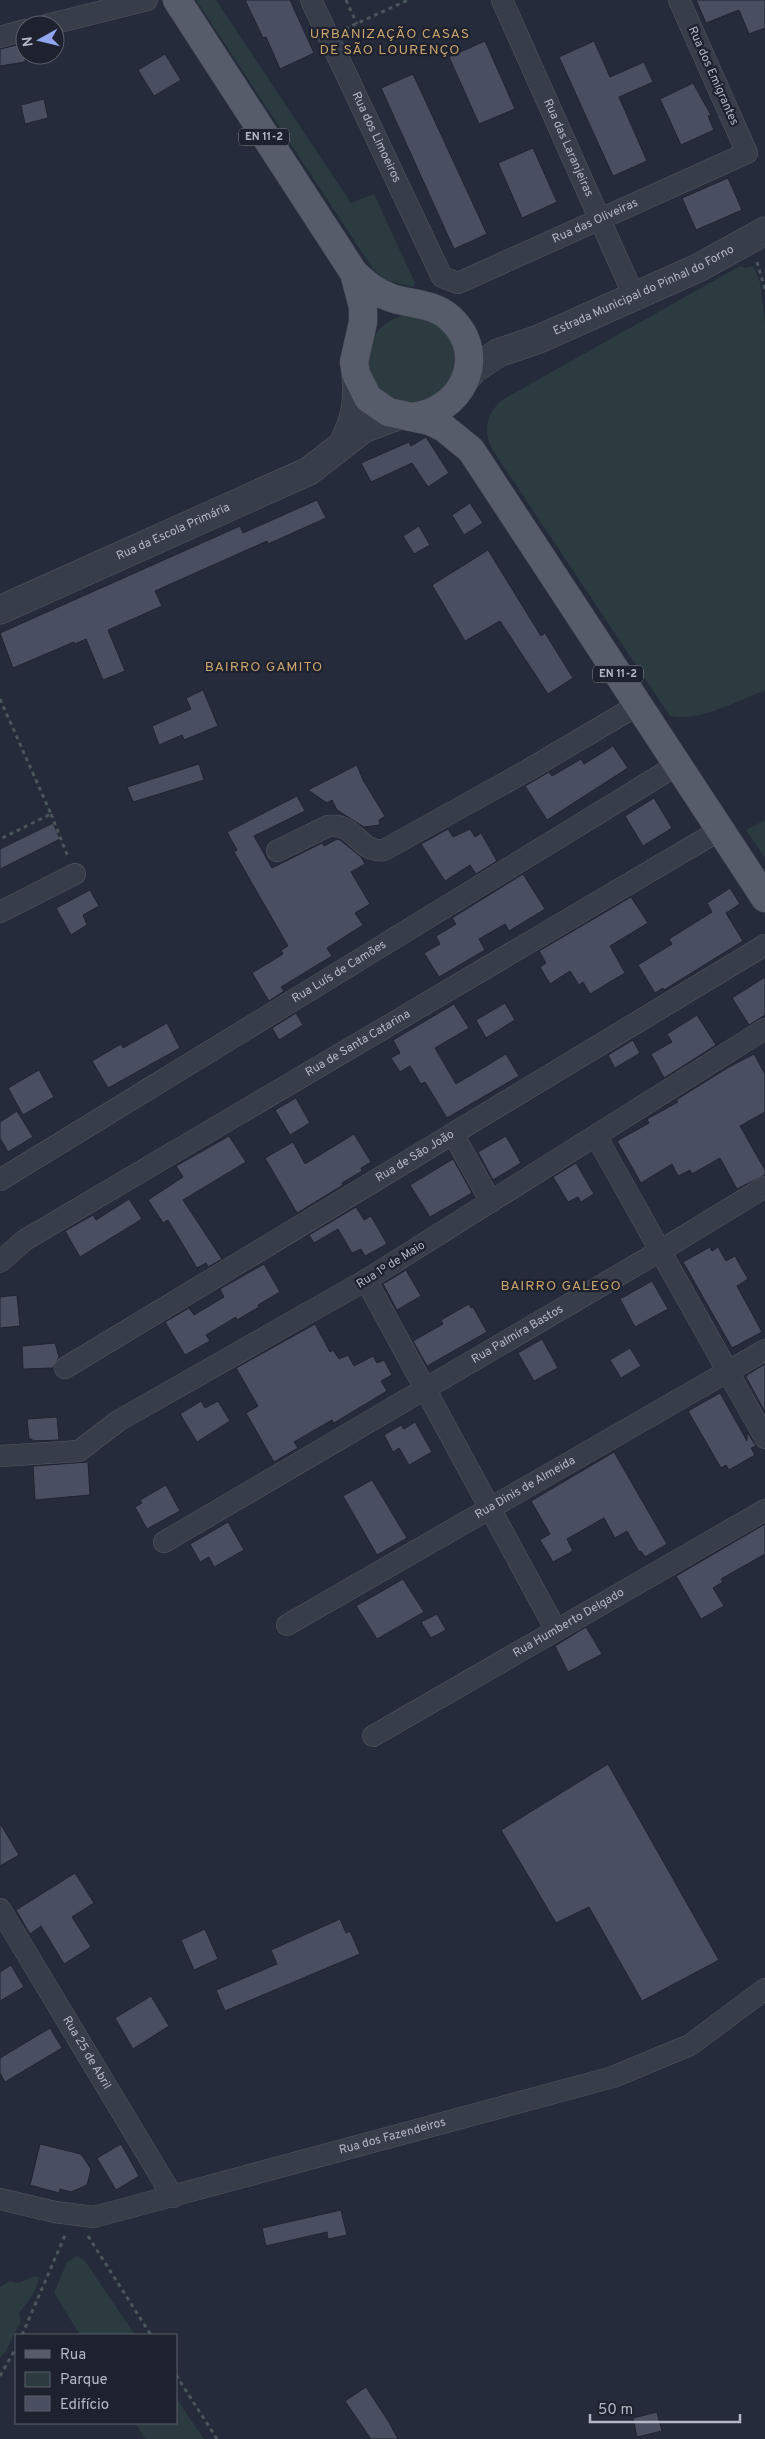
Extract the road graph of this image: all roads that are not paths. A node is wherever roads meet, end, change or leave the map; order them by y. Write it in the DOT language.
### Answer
graph roads {
  1 [pos="148,0"];
  2 [pos="177,0"];
  3 [pos="311,0"];
  4 [pos="502,0"];
  5 [pos="679,0"];
  6 [pos="65,21"];
  7 [pos="15,33"];
  8 [pos="0,37"];
  9 [pos="747,153"];
  10 [pos="601,219"];
  11 [pos="765,231"];
  12 [pos="354,273"];
  13 [pos="442,277"];
  14 [pos="634,296"];
  15 [pos="413,303"];
  16 [pos="458,327"];
  17 [pos="360,336"];
  18 [pos="521,344"];
  19 [pos="356,374"];
  20 [pos="462,385"];
  21 [pos="404,417"];
  22 [pos="342,445"];
  23 [pos="471,450"];
  24 [pos="0,610"];
  25 [pos="638,705"];
  26 [pos="677,765"];
  27 [pos="720,830"];
  28 [pos="277,852"];
  29 [pos="75,874"];
  30 [pos="765,898"];
  31 [pos="0,912"];
  32 [pos="765,945"];
  33 [pos="765,1029"];
  34 [pos="453,1134"];
  35 [pos="596,1136"];
  36 [pos="0,1180"];
  37 [pos="765,1186"];
  38 [pos="491,1202"];
  39 [pos="660,1251"];
  40 [pos="0,1262"];
  41 [pos="366,1280"];
  42 [pos="765,1350"];
  43 [pos="65,1368"];
  44 [pos="728,1372"];
  45 [pos="424,1390"];
  46 [pos="765,1438"];
  47 [pos="0,1456"];
  48 [pos="489,1509"];
  49 [pos="765,1510"];
  50 [pos="164,1542"];
  51 [pos="286,1625"];
  52 [pos="556,1630"];
  53 [pos="373,1736"];
  54 [pos="0,1910"];
  55 [pos="765,1989"];
  56 [pos="173,2197"];
  57 [pos="0,2199"];
  1 -- 6 [label="street"];
  2 -- 12 [label="main road, EN 11-2"];
  3 -- 13 [label="street, Rua dos Limoeiros"];
  4 -- 10 [label="street, Rua das Laranjeiras"];
  5 -- 9 [label="street, Rua dos Emigrantes"];
  7 -- 8 [label="street"];
  9 -- 10 [label="street, Rua das Oliveiras"];
  10 -- 13 [label="street, Rua das Oliveiras"];
  10 -- 14 [label="street, Rua das Laranjeiras"];
  11 -- 14 [label="street, Estrada Municipal do Pinhal do Forno"];
  12 -- 15 [label="main road, EN 11-2"];
  12 -- 17 [label="main road, EN 11-2"];
  14 -- 18 [label="street, Estrada Municipal do Pinhal do Forno"];
  15 -- 16 [label="main road, EN 11-2"];
  15 -- 17 [label="main road, EN 11-2"];
  16 -- 18 [label="street, Estrada Municipal do Pinhal do Forno"];
  16 -- 20 [label="main road, EN 11-2"];
  17 -- 19 [label="main road, EN 11-2"];
  18 -- 20 [label="street, Estrada Municipal do Pinhal do Forno"];
  19 -- 21 [label="main road, EN 11-2"];
  19 -- 22 [label="street, Rua da Escola Primária"];
  20 -- 21 [label="main road"];
  20 -- 23 [label="main road, EN 11-2"];
  21 -- 22 [label="street, Rua da Escola Primária"];
  21 -- 23 [label="main road, EN 11-2"];
  22 -- 24 [label="street, Rua da Escola Primária"];
  23 -- 25 [label="main road, EN 11-2"];
  25 -- 26 [label="main road, EN 11-2"];
  25 -- 28 [label="street"];
  26 -- 27 [label="main road, EN 11-2"];
  26 -- 36 [label="street, Rua Luís de Camões"];
  27 -- 30 [label="main road, EN 11-2"];
  27 -- 40 [label="street, Rua de Santa Catarina"];
  29 -- 31 [label="street"];
  32 -- 34 [label="street, Rua de São João"];
  33 -- 35 [label="street, Rua 1º de Maio"];
  34 -- 38 [label="street"];
  34 -- 43 [label="street, Rua de São João"];
  35 -- 38 [label="street, Rua 1º de Maio"];
  35 -- 39 [label="street"];
  37 -- 39 [label="street, Rua Palmira Bastos"];
  38 -- 41 [label="street, Rua 1º de Maio"];
  39 -- 44 [label="street"];
  39 -- 45 [label="street, Rua Palmira Bastos"];
  41 -- 45 [label="street"];
  41 -- 47 [label="street, Rua 1º de Maio"];
  42 -- 44 [label="street, Rua Dinis de Almeida"];
  44 -- 46 [label="street"];
  44 -- 48 [label="street, Rua Dinis de Almeida"];
  45 -- 48 [label="street"];
  45 -- 50 [label="street, Rua Palmira Bastos"];
  48 -- 51 [label="street, Rua Dinis de Almeida"];
  48 -- 52 [label="street"];
  49 -- 52 [label="street, Rua Humberto Delgado"];
  52 -- 53 [label="street, Rua Humberto Delgado"];
  54 -- 56 [label="street, Rua 25 de Abril"];
  55 -- 56 [label="street, Rua dos Fazendeiros"];
  56 -- 57 [label="street, Rua dos Fazendeiros"];
}
